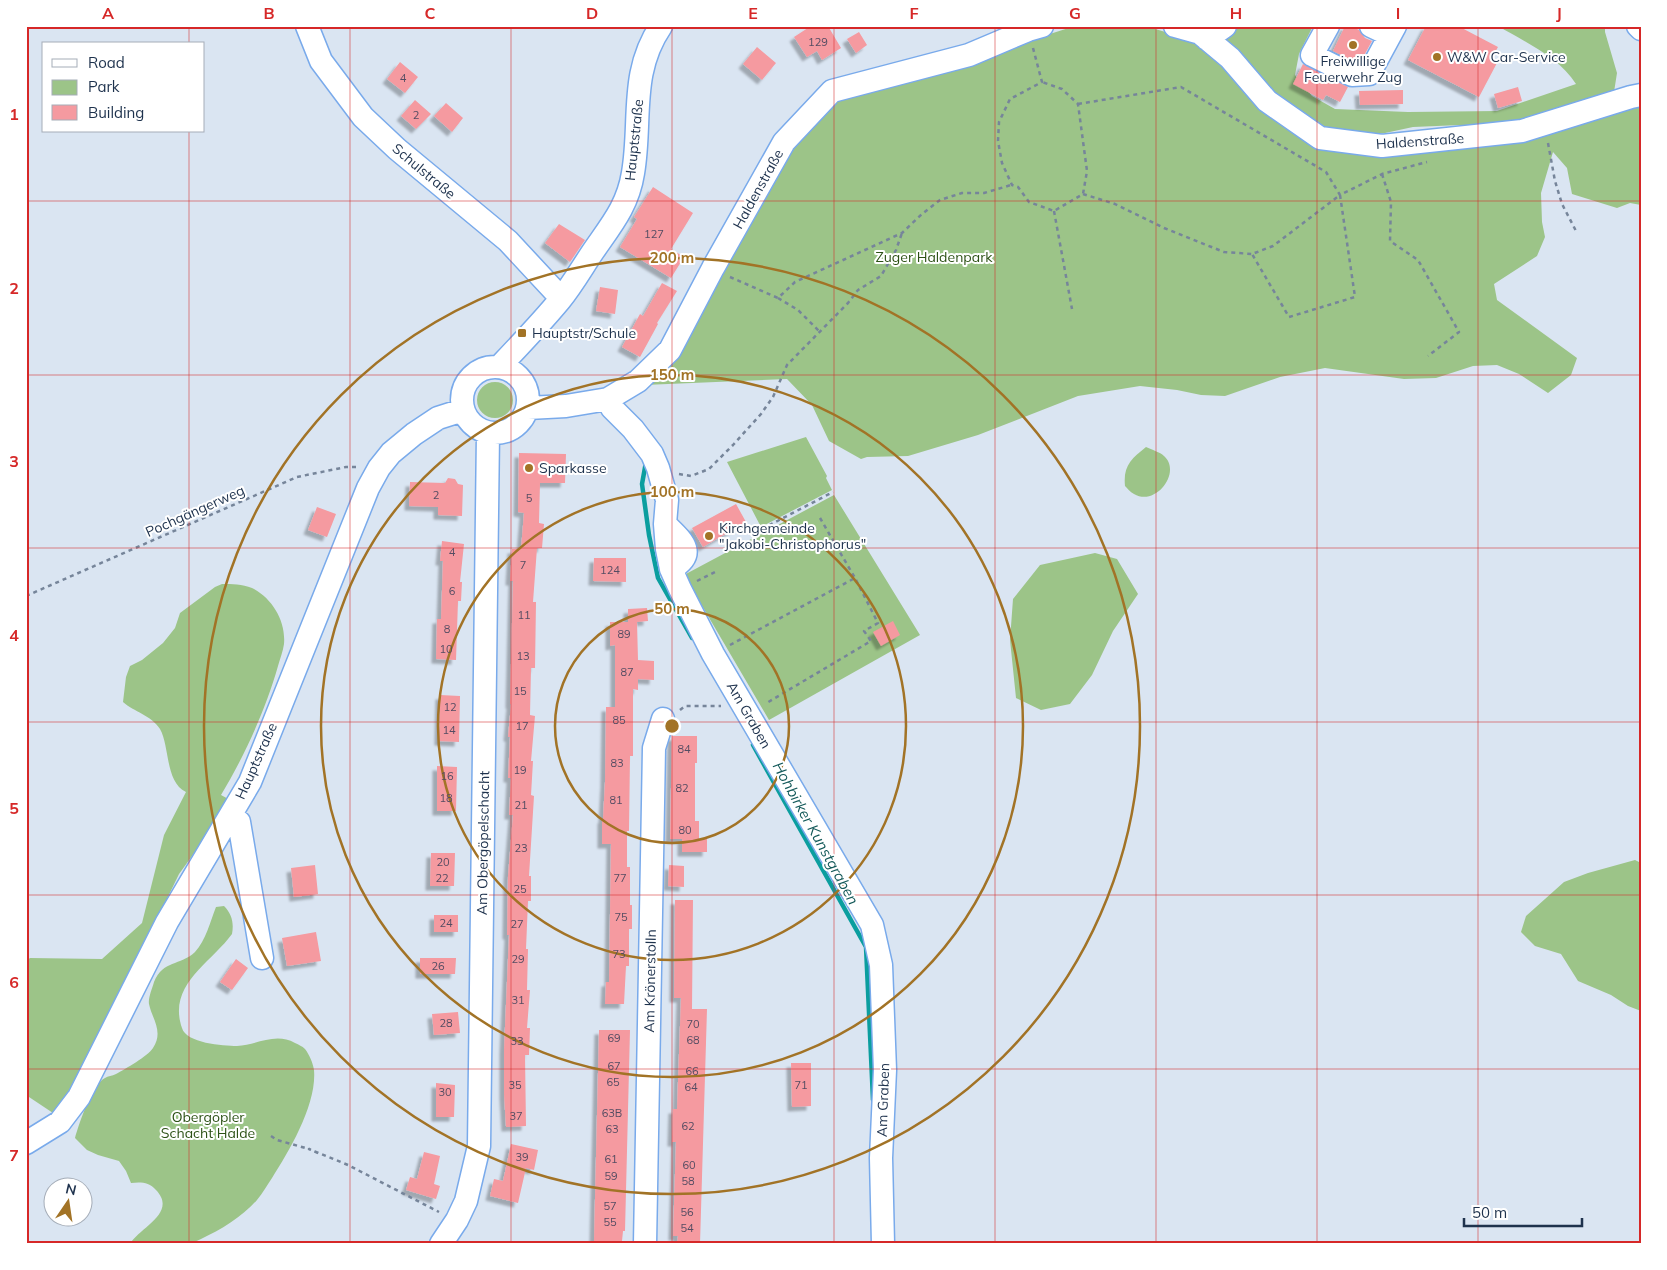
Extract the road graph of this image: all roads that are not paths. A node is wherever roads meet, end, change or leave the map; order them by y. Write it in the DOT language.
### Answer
graph roads {
  1 [pos="307,26"];
  2 [pos="660,26"];
  3 [pos="1175,26"];
  4 [pos="1328,26"];
  5 [pos="1035,28"];
  6 [pos="1385,29"];
  7 [pos="1216,33"];
  8 [pos="1641,95"];
  9 [pos="561,298"];
  10 [pos="509,372"];
  11 [pos="608,399"];
  12 [pos="528,408"];
  13 [pos="463,410"];
  14 [pos="488,433"];
  15 [pos="663,720"];
  16 [pos="230,816"];
  17 [pos="262,958"];
  18 [pos="26,1143"];
  19 [pos="441,1244"];
  20 [pos="644,1244"];
  21 [pos="883,1244"];
  1 -- 9 [label="street, Schulstraße"];
  2 -- 9 [label="street, Hauptstraße"];
  3 -- 7 [label="street, Haldenstraße"];
  4 -- 6 [label="street"];
  5 -- 11 [label="street, Haldenstraße"];
  7 -- 8 [label="street, Haldenstraße"];
  9 -- 10 [label="street, Hauptstraße"];
  10 -- 12 [label="street"];
  10 -- 13 [label="street"];
  11 -- 12 [label="street, Haldenstraße"];
  11 -- 21 [label="street, Am Graben"];
  12 -- 14 [label="street"];
  13 -- 14 [label="street"];
  13 -- 16 [label="street, Hauptstraße"];
  14 -- 19 [label="street, Am Obergöpelschacht"];
  15 -- 20 [label="street, Am Krönerstolln"];
  16 -- 17 [label="street"];
  16 -- 18 [label="street, Hauptstraße"];
}
